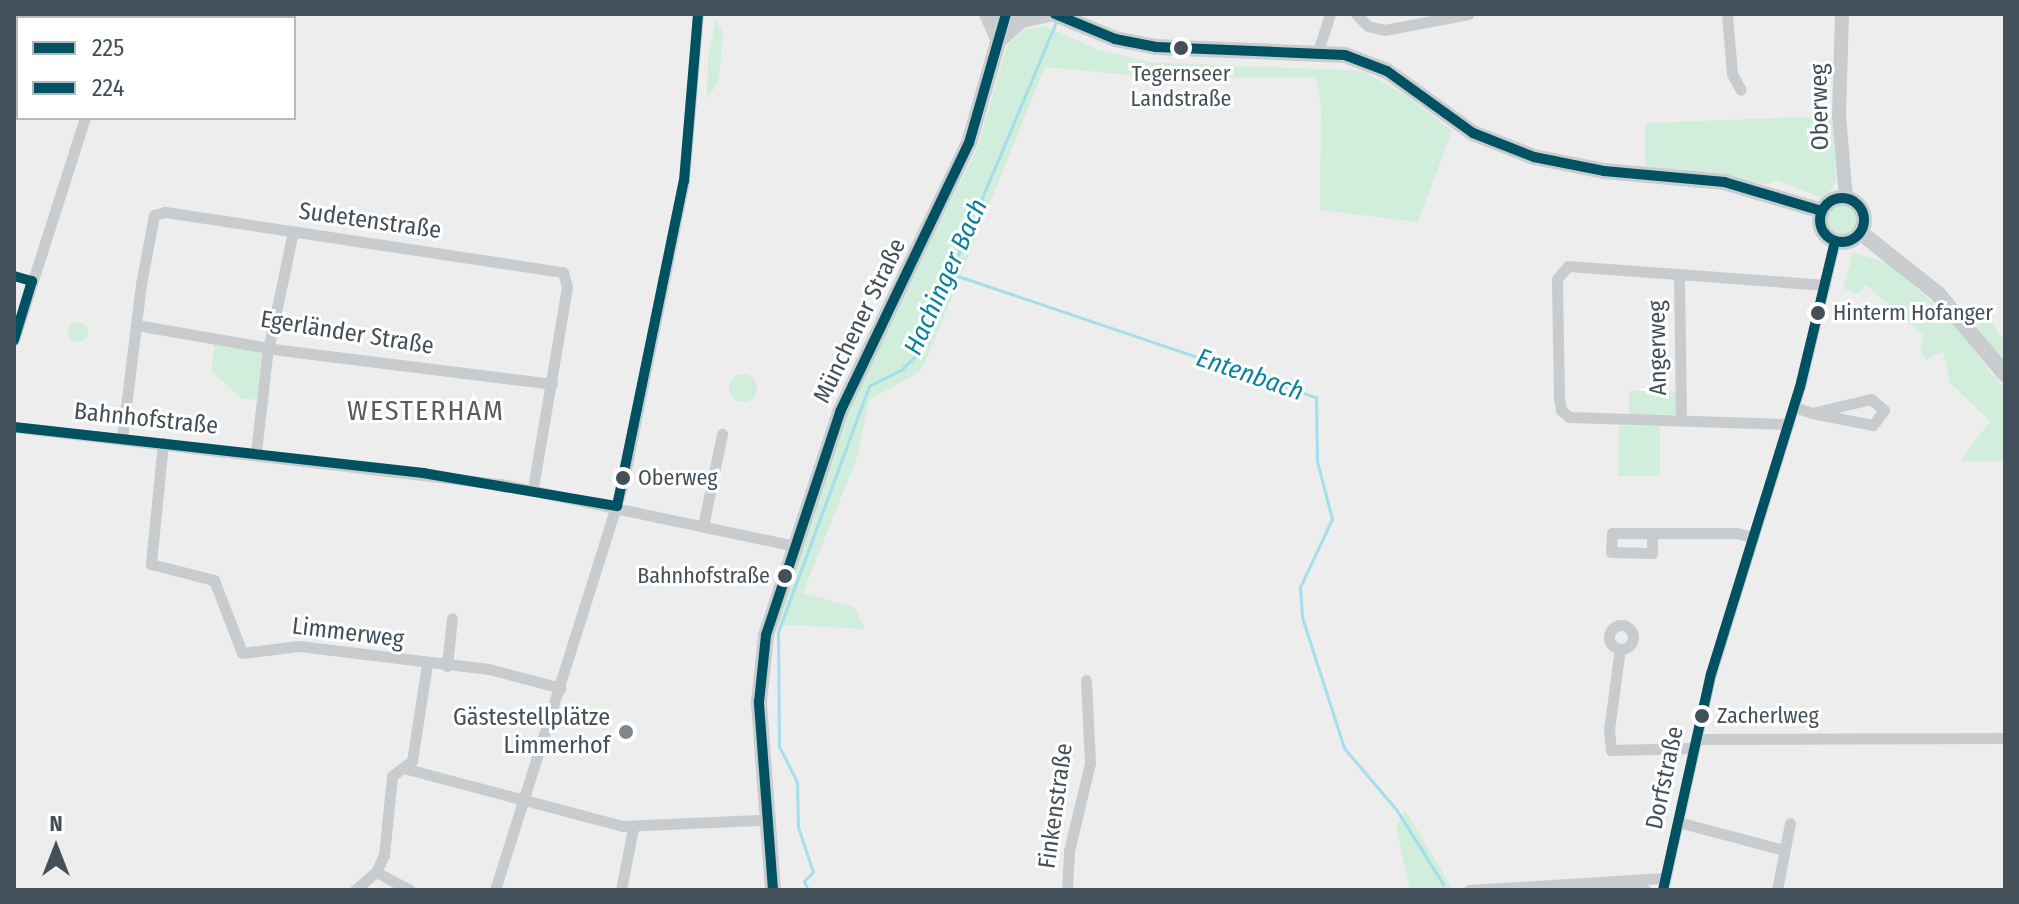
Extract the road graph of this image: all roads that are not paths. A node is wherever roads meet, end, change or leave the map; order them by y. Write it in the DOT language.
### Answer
graph roads {
  1 [pos="698,14"];
  2 [pos="987,14"];
  3 [pos="1006,14"];
  4 [pos="1053,14"];
  5 [pos="1330,14"];
  6 [pos="1356,14"];
  7 [pos="1469,14"];
  8 [pos="1727,14"];
  9 [pos="1842,14"];
  10 [pos="999,40"];
  11 [pos="1318,51"];
  12 [pos="1741,90"];
  13 [pos="84,120"];
  14 [pos="1846,199"];
  15 [pos="1822,211"];
  16 [pos="293,232"];
  17 [pos="1860,232"];
  18 [pos="1835,241"];
  19 [pos="1679,274"];
  20 [pos="1825,285"];
  21 [pos="136,325"];
  22 [pos="14,340"];
  23 [pos="269,345"];
  24 [pos="2005,374"];
  25 [pos="552,384"];
  26 [pos="1794,407"];
  27 [pos="1812,413"];
  28 [pos="1681,421"];
  29 [pos="1789,424"];
  30 [pos="14,427"];
  31 [pos="722,434"];
  32 [pos="122,439"];
  33 [pos="163,443"];
  34 [pos="256,452"];
  35 [pos="533,489"];
  36 [pos="617,506"];
  37 [pos="703,526"];
  38 [pos="1652,533"];
  39 [pos="1752,537"];
  40 [pos="794,546"];
  41 [pos="452,618"];
  42 [pos="1620,649"];
  43 [pos="427,664"];
  44 [pos="447,666"];
  45 [pos="1086,680"];
  46 [pos="561,688"];
  47 [pos="2005,738"];
  48 [pos="1695,743"];
  49 [pos="407,769"];
  50 [pos="526,800"];
  51 [pos="758,820"];
  52 [pos="1678,822"];
  53 [pos="1790,823"];
  54 [pos="633,828"];
  55 [pos="1784,850"];
  56 [pos="376,872"];
  57 [pos="1596,881"];
  58 [pos="1664,884"];
  59 [pos="355,890"];
  60 [pos="410,890"];
  61 [pos="495,890"];
  62 [pos="621,890"];
  63 [pos="773,890"];
  64 [pos="1067,890"];
  65 [pos="1469,890"];
  66 [pos="1645,890"];
  67 [pos="1777,890"];
  1 -- 36 [label="street"];
  2 -- 10 [label="main road"];
  3 -- 10 [label="main road, Münchener Straße"];
  4 -- 10 [label="main road"];
  4 -- 11 [label="main road"];
  5 -- 11 [label="street"];
  6 -- 7 [label="street"];
  8 -- 12 [label="street"];
  9 -- 14 [label="street, Oberweg"];
  10 -- 40 [label="main road, Münchener Straße"];
  11 -- 15 [label="main road"];
  13 -- 22 [label="street"];
  14 -- 15 [label="main road"];
  14 -- 17 [label="main road"];
  15 -- 18 [label="main road"];
  16 -- 21 [label="street, Sudetenstraße"];
  16 -- 23 [label="street"];
  16 -- 25 [label="street, Sudetenstraße"];
  17 -- 18 [label="main road"];
  17 -- 24 [label="main road"];
  18 -- 20 [label="street, Dorfstraße"];
  19 -- 20 [label="street"];
  19 -- 28 [label="street, Angerweg"];
  19 -- 28 [label="street"];
  20 -- 26 [label="street, Dorfstraße"];
  21 -- 23 [label="street, Egerländer Straße"];
  21 -- 32 [label="street"];
  23 -- 25 [label="street, Egerländer Straße"];
  23 -- 34 [label="street"];
  25 -- 35 [label="street"];
  26 -- 27 [label="street"];
  26 -- 29 [label="street, Dorfstraße"];
  27 -- 27 [label="street"];
  28 -- 29 [label="street"];
  29 -- 39 [label="street, Dorfstraße"];
  30 -- 32 [label="street, Bahnhofstraße"];
  31 -- 37 [label="street"];
  32 -- 33 [label="street, Bahnhofstraße"];
  33 -- 34 [label="street, Bahnhofstraße"];
  33 -- 43 [label="street, Limmerweg"];
  34 -- 35 [label="street, Bahnhofstraße"];
  35 -- 36 [label="street, Bahnhofstraße"];
  36 -- 37 [label="street, Bahnhofstraße"];
  36 -- 46 [label="street"];
  37 -- 40 [label="street, Bahnhofstraße"];
  38 -- 39 [label="street"];
  39 -- 48 [label="street, Dorfstraße"];
  40 -- 63 [label="main road, Münchener Straße"];
  41 -- 44 [label="street"];
  42 -- 48 [label="street"];
  43 -- 44 [label="street, Limmerweg"];
  43 -- 49 [label="street"];
  44 -- 46 [label="street, Limmerweg"];
  45 -- 64 [label="street, Finkenstraße"];
  46 -- 50 [label="street"];
  47 -- 48 [label="street"];
  48 -- 52 [label="street, Dorfstraße"];
  49 -- 50 [label="street"];
  49 -- 56 [label="street"];
  50 -- 54 [label="street"];
  50 -- 61 [label="street"];
  51 -- 54 [label="street"];
  52 -- 55 [label="street"];
  52 -- 58 [label="street, Dorfstraße"];
  53 -- 55 [label="street"];
  54 -- 62 [label="street"];
  55 -- 67 [label="street"];
  56 -- 59 [label="street"];
  56 -- 60 [label="street"];
  57 -- 58 [label="street"];
  57 -- 65 [label="street"];
  57 -- 66 [label="street"];
}
